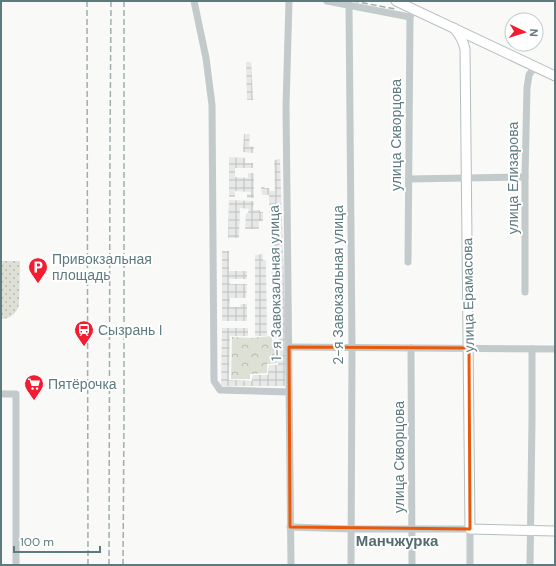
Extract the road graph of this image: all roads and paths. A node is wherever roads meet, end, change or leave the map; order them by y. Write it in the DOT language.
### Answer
graph roads {
  1 [pos="194,1"];
  2 [pos="289,1"];
  3 [pos="327,1"];
  4 [pos="396,1"];
  5 [pos="349,5"];
  6 [pos="412,13"];
  7 [pos="454,28"];
  8 [pos="482,41"];
  9 [pos="465,50"];
  10 [pos="534,66"];
  11 [pos="555,76"];
  12 [pos="525,177"];
  13 [pos="466,178"];
  14 [pos="409,179"];
  15 [pos="408,262"];
  16 [pos="525,292"];
  17 [pos="289,347"];
  18 [pos="352,348"];
  19 [pos="411,348"];
  20 [pos="469,348"];
  21 [pos="532,348"];
  22 [pos="555,349"];
  23 [pos="289,392"];
  24 [pos="1,394"];
  25 [pos="290,527"];
  26 [pos="351,529"];
  27 [pos="412,529"];
  28 [pos="470,529"];
  29 [pos="531,530"];
  30 [pos="555,530"];
  31 [pos="16,565"];
  32 [pos="291,565"];
  33 [pos="351,565"];
  34 [pos="412,565"];
  35 [pos="470,565"];
  36 [pos="530,565"];
  1 -- 23 [label="street"];
  2 -- 17 [label="street, 1-я Завокзальная улица"];
  3 -- 5 [label="street"];
  4 -- 6 [label="main road"];
  5 -- 6 [label="street"];
  5 -- 18 [label="street, 2-я Завокзальная улица"];
  6 -- 7 [label="main road"];
  6 -- 14 [label="street, улица Скворцова"];
  7 -- 8 [label="main road"];
  7 -- 9 [label="main road, улица Ерамасова"];
  8 -- 9 [label="main road"];
  8 -- 10 [label="main road"];
  9 -- 13 [label="main road, улица Ерамасова"];
  10 -- 11 [label="main road"];
  10 -- 12 [label="street, улица Елизарова"];
  12 -- 13 [label="street"];
  12 -- 16 [label="street, улица Елизарова"];
  13 -- 14 [label="street"];
  13 -- 20 [label="main road, улица Ерамасова"];
  14 -- 15 [label="street, улица Скворцова"];
  17 -- 18 [label="street"];
  17 -- 23 [label="street, 1-я Завокзальная улица"];
  18 -- 19 [label="street"];
  18 -- 26 [label="street, 2-я Завокзальная улица"];
  19 -- 20 [label="street"];
  19 -- 27 [label="street, улица Скворцова"];
  20 -- 21 [label="street"];
  20 -- 28 [label="main road, улица Ерамасова"];
  21 -- 22 [label="street"];
  21 -- 29 [label="street"];
  23 -- 25 [label="street, 1-я Завокзальная улица"];
  24 -- 31 [label="street"];
  25 -- 26 [label="street"];
  25 -- 32 [label="street, 1-я Завокзальная улица"];
  26 -- 27 [label="street"];
  26 -- 33 [label="street, 2-я Завокзальная улица"];
  27 -- 28 [label="street"];
  27 -- 34 [label="street, улица Скворцова"];
  28 -- 29 [label="main road"];
  28 -- 35 [label="street, улица Ерамасова"];
  29 -- 30 [label="main road"];
  29 -- 36 [label="street"];
}
